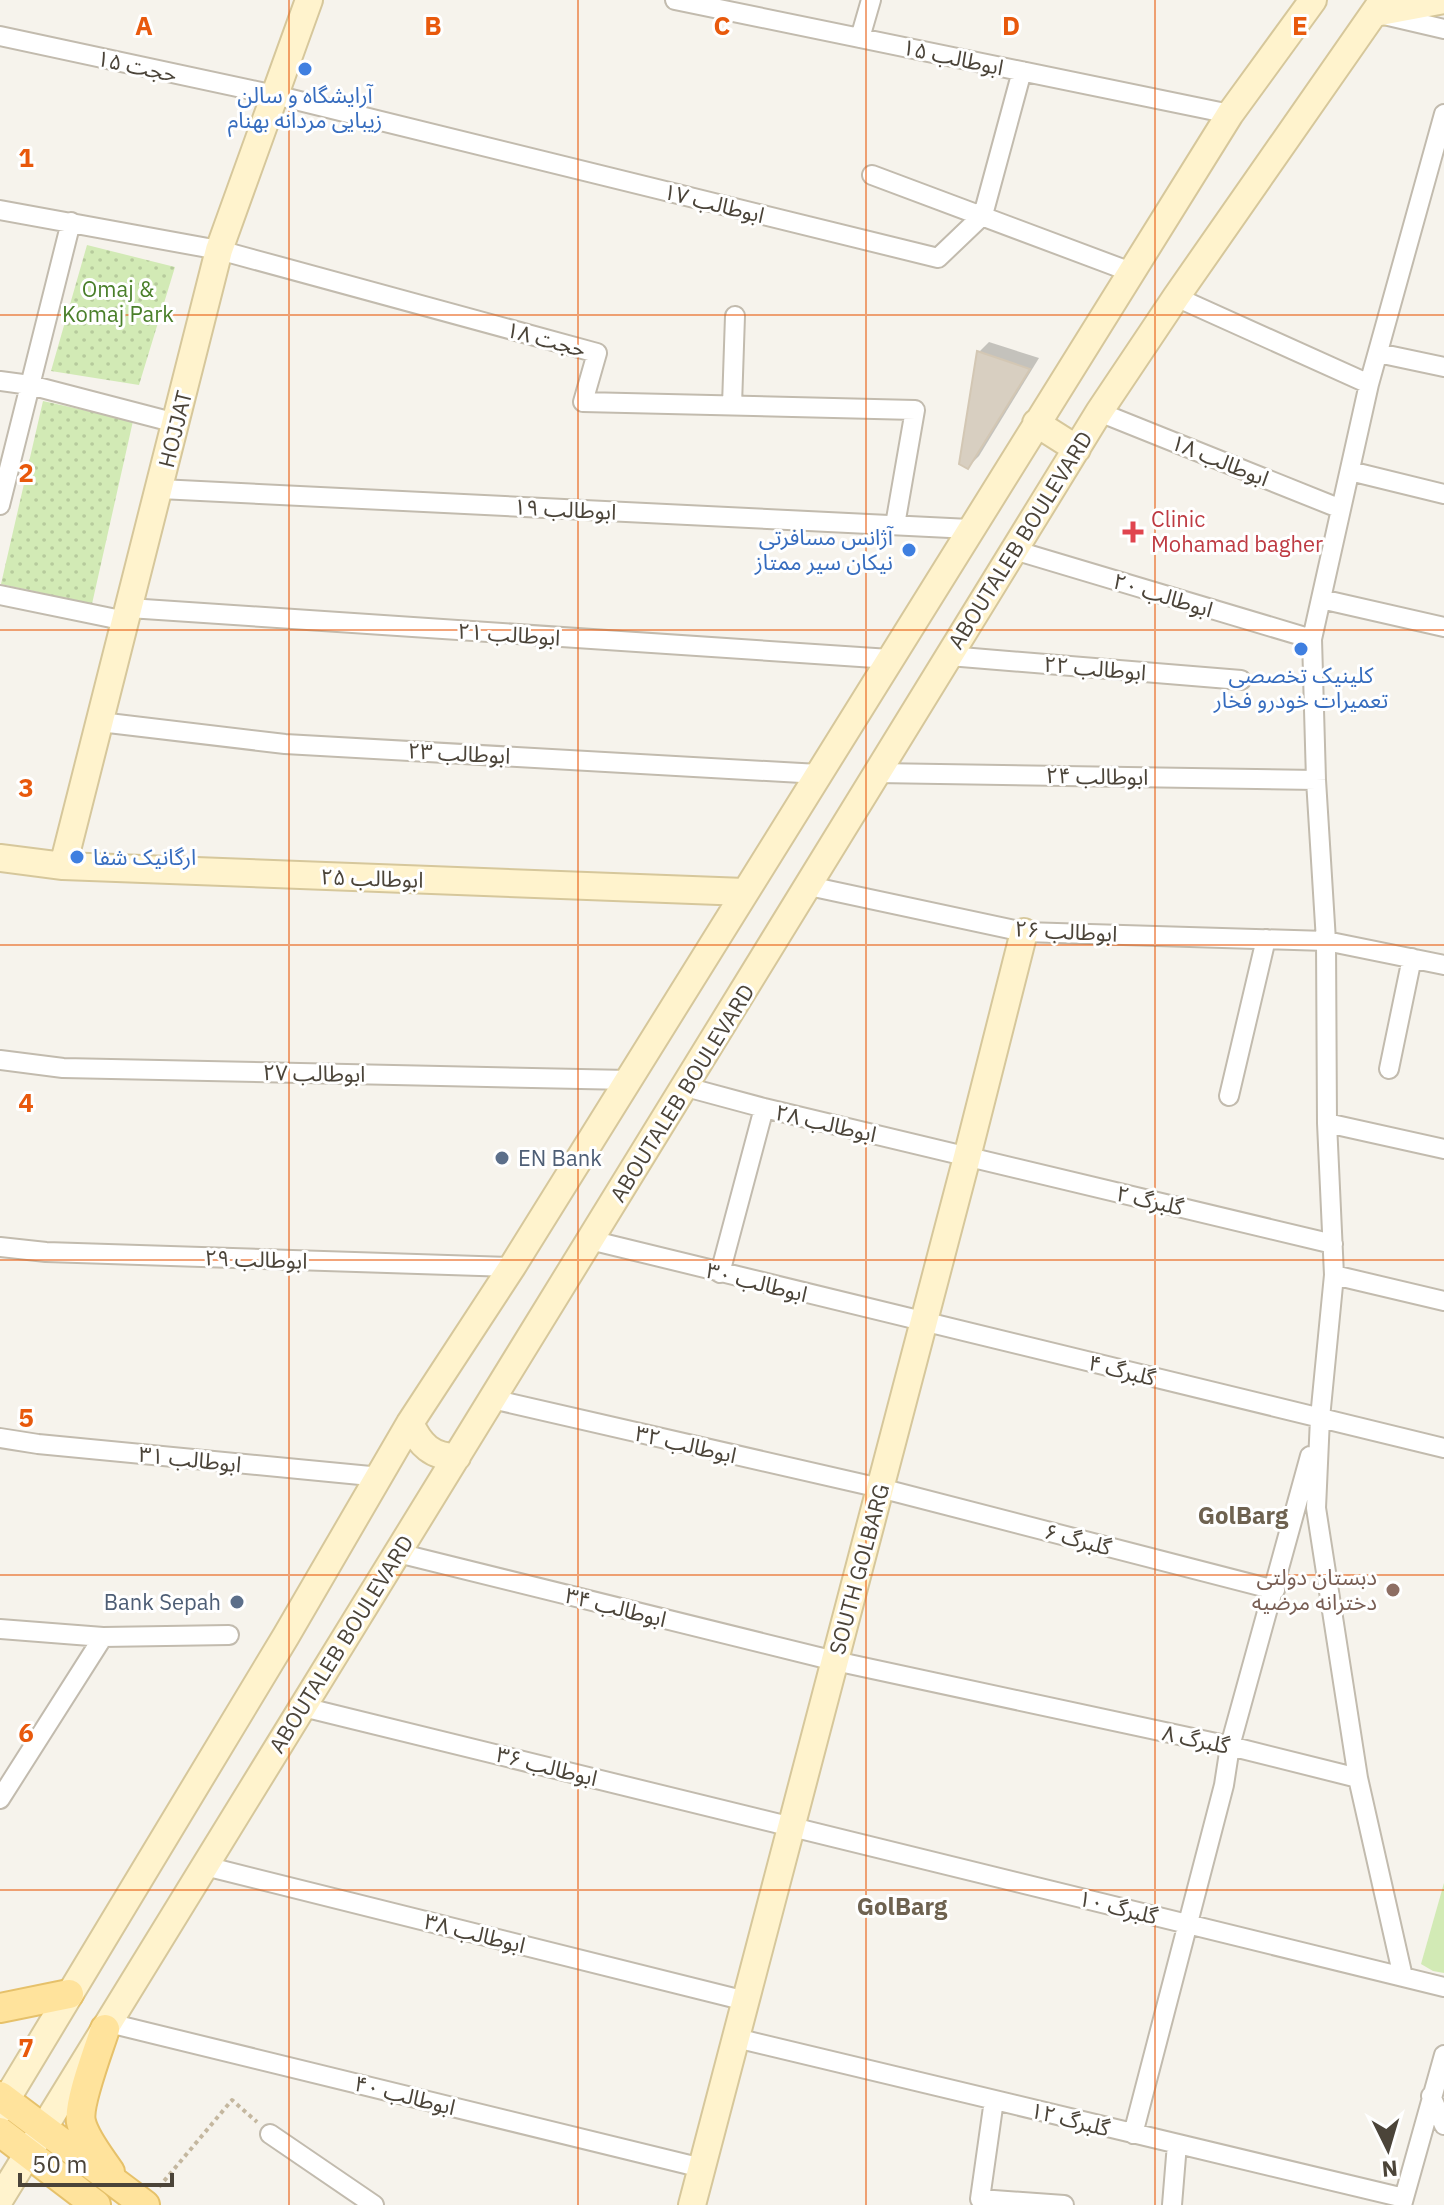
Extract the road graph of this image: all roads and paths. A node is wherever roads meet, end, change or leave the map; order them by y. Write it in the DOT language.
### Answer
graph roads {
  1 [pos="309,0"];
  2 [pos="675,0"];
  3 [pos="871,0"];
  4 [pos="1313,0"];
  5 [pos="1444,0"];
  6 [pos="1379,6"];
  7 [pos="1444,29"];
  8 [pos="0,36"];
  9 [pos="860,38"];
  10 [pos="1022,71"];
  11 [pos="275,95"];
  12 [pos="1230,114"];
  13 [pos="1444,114"];
  14 [pos="872,175"];
  15 [pos="0,210"];
  16 [pos="983,215"];
  17 [pos="71,222"];
  18 [pos="219,250"];
  19 [pos="1131,272"];
  20 [pos="1176,297"];
  21 [pos="735,316"];
  22 [pos="1378,353"];
  23 [pos="1444,367"];
  24 [pos="0,381"];
  25 [pos="1369,384"];
  26 [pos="30,385"];
  27 [pos="732,405"];
  28 [pos="1099,412"];
  29 [pos="176,423"];
  30 [pos="1036,423"];
  31 [pos="1077,449"];
  32 [pos="1350,471"];
  33 [pos="160,489"];
  34 [pos="1444,494"];
  35 [pos="0,505"];
  36 [pos="1341,509"];
  37 [pos="895,525"];
  38 [pos="970,529"];
  39 [pos="1014,550"];
  40 [pos="0,595"];
  41 [pos="1321,599"];
  42 [pos="127,615"];
  43 [pos="1444,627"];
  44 [pos="1312,639"];
  45 [pos="949,656"];
  46 [pos="890,659"];
  47 [pos="1241,680"];
  48 [pos="100,722"];
  49 [pos="877,773"];
  50 [pos="819,774"];
  51 [pos="1316,780"];
  52 [pos="0,858"];
  53 [pos="63,866"];
  54 [pos="809,886"];
  55 [pos="745,892"];
  56 [pos="1024,932"];
  57 [pos="1266,939"];
  58 [pos="1326,941"];
  59 [pos="1412,958"];
  60 [pos="1444,965"];
  61 [pos="0,1060"];
  62 [pos="1389,1069"];
  63 [pos="629,1080"];
  64 [pos="686,1087"];
  65 [pos="1229,1096"];
  66 [pos="764,1108"];
  67 [pos="1327,1123"];
  68 [pos="1444,1149"];
  69 [pos="967,1157"];
  70 [pos="590,1240"];
  71 [pos="1333,1244"];
  72 [pos="0,1247"];
  73 [pos="512,1267"];
  74 [pos="720,1273"];
  75 [pos="1334,1275"];
  76 [pos="1444,1301"];
  77 [pos="924,1322"];
  78 [pos="492,1399"];
  79 [pos="1320,1418"];
  80 [pos="410,1423"];
  81 [pos="0,1438"];
  82 [pos="1444,1448"];
  83 [pos="457,1457"];
  84 [pos="381,1477"];
  85 [pos="880,1488"];
  86 [pos="398,1553"];
  87 [pos="1275,1590"];
  88 [pos="0,1629"];
  89 [pos="229,1635"];
  90 [pos="103,1637"];
  91 [pos="835,1661"];
  92 [pos="303,1707"];
  93 [pos="1230,1746"];
  94 [pos="1358,1778"];
  95 [pos="0,1799"];
  96 [pos="792,1826"];
  97 [pos="205,1866"];
  98 [pos="1188,1924"];
  99 [pos="1403,1977"];
  100 [pos="1444,1987"];
  101 [pos="69,1994"];
  102 [pos="746,2001"];
  103 [pos="0,2008"];
  104 [pos="107,2026"];
  105 [pos="736,2038"];
  106 [pos="1444,2055"];
  107 [pos="1438,2098"];
  108 [pos="994,2100"];
  109 [pos="2,2102"];
  110 [pos="1444,2125"];
  111 [pos="44,2129"];
  112 [pos="0,2132"];
  113 [pos="270,2134"];
  114 [pos="1133,2134"];
  115 [pos="1177,2144"];
  116 [pos="28,2153"];
  117 [pos="702,2168"];
  118 [pos="119,2186"];
  119 [pos="0,2199"];
  120 [pos="1403,2201"];
  121 [pos="96,2205"];
  122 [pos="145,2205"];
  123 [pos="374,2205"];
  124 [pos="692,2205"];
  125 [pos="1064,2205"];
  126 [pos="1172,2205"];
  1 -- 11 [label="main road, HOJJAT"];
  2 -- 9 [label="street, ابوطالب ۱۵"];
  3 -- 9 [label="street"];
  4 -- 12 [label="main road"];
  5 -- 6 [label="main road"];
  6 -- 7 [label="street"];
  6 -- 20 [label="main road, ABOUTALEB BOULEVARD"];
  8 -- 11 [label="street, حجت ۱۵"];
  9 -- 10 [label="street, ابوطالب ۱۵"];
  10 -- 12 [label="street, ابوطالب ۱۵"];
  10 -- 16 [label="street"];
  11 -- 16 [label="street, ابوطالب ۱۷"];
  11 -- 18 [label="main road, HOJJAT"];
  12 -- 19 [label="main road"];
  13 -- 22 [label="street"];
  14 -- 16 [label="street"];
  15 -- 17 [label="street"];
  16 -- 19 [label="street"];
  17 -- 18 [label="street"];
  17 -- 26 [label="street"];
  18 -- 27 [label="street, حجت ۱۸"];
  18 -- 29 [label="main road, HOJJAT"];
  19 -- 30 [label="main road"];
  20 -- 25 [label="street"];
  20 -- 28 [label="main road, ABOUTALEB BOULEVARD"];
  21 -- 27 [label="street"];
  22 -- 23 [label="street"];
  22 -- 25 [label="street"];
  24 -- 26 [label="street"];
  25 -- 32 [label="street"];
  26 -- 29 [label="street"];
  26 -- 35 [label="street"];
  27 -- 37 [label="street, حجت ۱۸"];
  28 -- 31 [label="main road, ABOUTALEB BOULEVARD"];
  28 -- 36 [label="street, ابوطالب ۱۸"];
  29 -- 33 [label="main road, HOJJAT"];
  30 -- 31 [label="main road"];
  30 -- 38 [label="main road"];
  31 -- 39 [label="main road, ABOUTALEB BOULEVARD"];
  32 -- 34 [label="street"];
  32 -- 36 [label="street"];
  33 -- 37 [label="street, ابوطالب ۱۹"];
  33 -- 42 [label="main road, HOJJAT"];
  36 -- 41 [label="street"];
  37 -- 38 [label="street, ابوطالب ۱۹"];
  38 -- 46 [label="main road"];
  39 -- 44 [label="street, ابوطالب ۲۰"];
  39 -- 45 [label="main road, ABOUTALEB BOULEVARD"];
  40 -- 42 [label="street, ابوطالب ۲۱"];
  41 -- 43 [label="street"];
  41 -- 44 [label="street"];
  42 -- 46 [label="street, ابوطالب ۲۱"];
  42 -- 48 [label="main road, HOJJAT"];
  44 -- 51 [label="street"];
  45 -- 47 [label="street, ابوطالب ۲۲"];
  45 -- 49 [label="main road, ABOUTALEB BOULEVARD"];
  46 -- 50 [label="main road"];
  48 -- 50 [label="street, ابوطالب ۲۳"];
  48 -- 53 [label="main road, HOJJAT"];
  49 -- 51 [label="street, ابوطالب ۲۴"];
  49 -- 54 [label="main road, ABOUTALEB BOULEVARD"];
  50 -- 55 [label="main road"];
  51 -- 58 [label="street"];
  52 -- 53 [label="main road, ابوطالب ۲۵"];
  53 -- 55 [label="main road, ابوطالب ۲۵"];
  54 -- 56 [label="street, ابوطالب ۲۶"];
  54 -- 64 [label="main road, ABOUTALEB BOULEVARD"];
  55 -- 63 [label="main road"];
  56 -- 57 [label="street, ابوطالب ۲۶"];
  56 -- 69 [label="main road, SOUTH GOLBARG"];
  57 -- 58 [label="street, ابوطالب ۲۶"];
  57 -- 65 [label="street"];
  58 -- 59 [label="street, ابوطالب ۲۶"];
  58 -- 67 [label="street"];
  59 -- 60 [label="street, ابوطالب ۲۶"];
  59 -- 62 [label="street"];
  61 -- 63 [label="street, ابوطالب ۲۷"];
  63 -- 73 [label="main road"];
  64 -- 66 [label="street, ابوطالب ۲۸"];
  64 -- 70 [label="main road, ABOUTALEB BOULEVARD"];
  66 -- 69 [label="street, ابوطالب ۲۸"];
  66 -- 74 [label="street"];
  67 -- 68 [label="street"];
  67 -- 71 [label="street"];
  69 -- 71 [label="street, گلبرگ ۲"];
  69 -- 77 [label="main road, SOUTH GOLBARG"];
  70 -- 74 [label="street, ابوطالب ۳۰"];
  70 -- 78 [label="main road, ABOUTALEB BOULEVARD"];
  71 -- 75 [label="street"];
  72 -- 73 [label="street, ابوطالب ۲۹"];
  73 -- 80 [label="main road"];
  74 -- 77 [label="street, ابوطالب ۳۰"];
  75 -- 76 [label="street"];
  75 -- 79 [label="street"];
  77 -- 79 [label="street, گلبرگ ۴"];
  77 -- 85 [label="main road, SOUTH GOLBARG"];
  78 -- 83 [label="main road, ABOUTALEB BOULEVARD"];
  78 -- 85 [label="street, ابوطالب ۳۲"];
  79 -- 82 [label="street, گلبرگ ۴"];
  79 -- 87 [label="street"];
  79 -- 94 [label="street"];
  80 -- 83 [label="main road"];
  80 -- 84 [label="main road"];
  81 -- 84 [label="street, ابوطالب ۳۱"];
  83 -- 86 [label="main road, ABOUTALEB BOULEVARD"];
  84 -- 101 [label="main road"];
  85 -- 87 [label="street, گلبرگ ۶"];
  85 -- 91 [label="main road, SOUTH GOLBARG"];
  86 -- 91 [label="street, ابوطالب ۳۴"];
  86 -- 92 [label="main road, ABOUTALEB BOULEVARD"];
  87 -- 93 [label="street"];
  88 -- 90 [label="street"];
  89 -- 90 [label="street"];
  90 -- 95 [label="street"];
  91 -- 93 [label="street, گلبرگ ۸"];
  91 -- 96 [label="main road, SOUTH GOLBARG"];
  92 -- 96 [label="street, ابوطالب ۳۶"];
  92 -- 97 [label="main road, ABOUTALEB BOULEVARD"];
  93 -- 94 [label="street, گلبرگ ۸"];
  93 -- 98 [label="street"];
  94 -- 99 [label="street"];
  96 -- 98 [label="street, گلبرگ ۱۰"];
  96 -- 102 [label="main road, SOUTH GOLBARG"];
  97 -- 102 [label="street, ابوطالب ۳۸"];
  97 -- 104 [label="main road, ABOUTALEB BOULEVARD"];
  98 -- 99 [label="street, گلبرگ ۱۰"];
  98 -- 114 [label="street"];
  99 -- 100 [label="street, گلبرگ ۱۰"];
  101 -- 103 [label="main road"];
  101 -- 109 [label="main road"];
  102 -- 105 [label="main road, SOUTH GOLBARG"];
  104 -- 111 [label="main road, ABOUTALEB BOULEVARD"];
  104 -- 117 [label="street, ابوطالب ۴۰"];
  104 -- 118 [label="main road"];
  105 -- 108 [label="street, گلبرگ ۱۲"];
  105 -- 117 [label="main road, SOUTH GOLBARG"];
  106 -- 107 [label="street"];
  107 -- 110 [label="street"];
  107 -- 120 [label="street"];
  108 -- 114 [label="street, گلبرگ ۱۲"];
  108 -- 125 [label="street"];
  109 -- 111 [label="main road"];
  111 -- 116 [label="main road, ABOUTALEB BOULEVARD"];
  111 -- 118 [label="main road"];
  112 -- 116 [label="main road"];
  113 -- 122 [label="path"];
  113 -- 123 [label="street"];
  114 -- 115 [label="street, گلبرگ ۱۲"];
  115 -- 120 [label="street, گلبرگ ۱۲"];
  115 -- 126 [label="street"];
  116 -- 119 [label="main road, ABOUTALEB BOULEVARD"];
  116 -- 121 [label="main road"];
  117 -- 124 [label="main road, SOUTH GOLBARG"];
  118 -- 122 [label="main road"];
}
